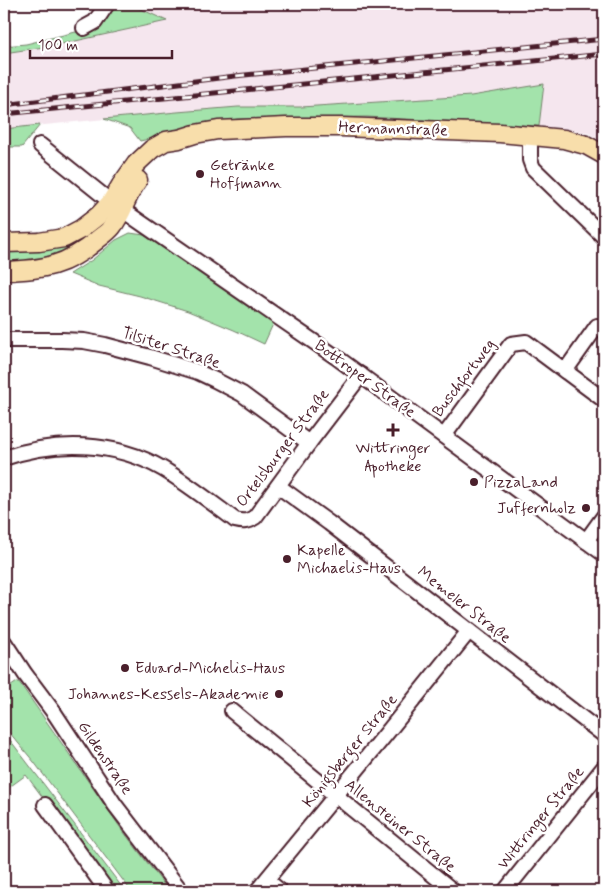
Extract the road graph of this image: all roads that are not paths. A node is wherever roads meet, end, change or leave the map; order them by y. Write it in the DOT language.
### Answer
graph roads {
  1 [pos="107,4"];
  2 [pos="84,28"];
  3 [pos="530,136"];
  4 [pos="40,145"];
  5 [pos="604,155"];
  6 [pos="117,206"];
  7 [pos="604,237"];
  8 [pos="4,243"];
  9 [pos="4,271"];
  10 [pos="597,326"];
  11 [pos="4,340"];
  12 [pos="565,371"];
  13 [pos="360,375"];
  14 [pos="604,400"];
  15 [pos="444,436"];
  16 [pos="309,442"];
  17 [pos="4,458"];
  18 [pos="278,486"];
  19 [pos="604,516"];
  20 [pos="586,540"];
  21 [pos="604,554"];
  22 [pos="469,631"];
  23 [pos="4,642"];
  24 [pos="232,712"];
  25 [pos="604,735"];
  26 [pos="604,767"];
  27 [pos="336,796"];
  28 [pos="45,805"];
  29 [pos="267,880"];
  30 [pos="107,891"];
  31 [pos="181,891"];
  32 [pos="256,891"];
  33 [pos="280,891"];
  34 [pos="453,891"];
  35 [pos="505,891"];
  1 -- 2 [label="street"];
  3 -- 5 [label="main road, Hermannstraße"];
  3 -- 6 [label="main road, Hermannstraße"];
  3 -- 7 [label="street"];
  4 -- 6 [label="street, Bottroper Straße"];
  6 -- 8 [label="main road"];
  6 -- 9 [label="main road"];
  6 -- 13 [label="street, Bottroper Straße"];
  10 -- 12 [label="street"];
  11 -- 16 [label="street, Tilsiter Straße"];
  12 -- 14 [label="street, Buschfortweg"];
  12 -- 15 [label="street, Buschfortweg"];
  13 -- 15 [label="street, Bottroper Straße"];
  13 -- 16 [label="street, Ortelsburger Straße"];
  15 -- 20 [label="street, Bottroper Straße"];
  16 -- 18 [label="street, Ortelsburger Straße"];
  17 -- 18 [label="street, Ortelsburger Straße"];
  18 -- 22 [label="street, Memeler Straße"];
  19 -- 20 [label="street"];
  20 -- 21 [label="street, Bottroper Straße"];
  22 -- 25 [label="street, Memeler Straße"];
  22 -- 27 [label="street, Königsberger Straße"];
  23 -- 31 [label="street, Gildenstraße"];
  24 -- 27 [label="street, Allensteiner Straße"];
  26 -- 35 [label="street, Wittringer Straße"];
  27 -- 29 [label="street, Königsberger Straße"];
  27 -- 34 [label="street, Allensteiner Straße"];
  28 -- 30 [label="street"];
  29 -- 32 [label="street, Königsberger Straße"];
  29 -- 33 [label="street"];
}
